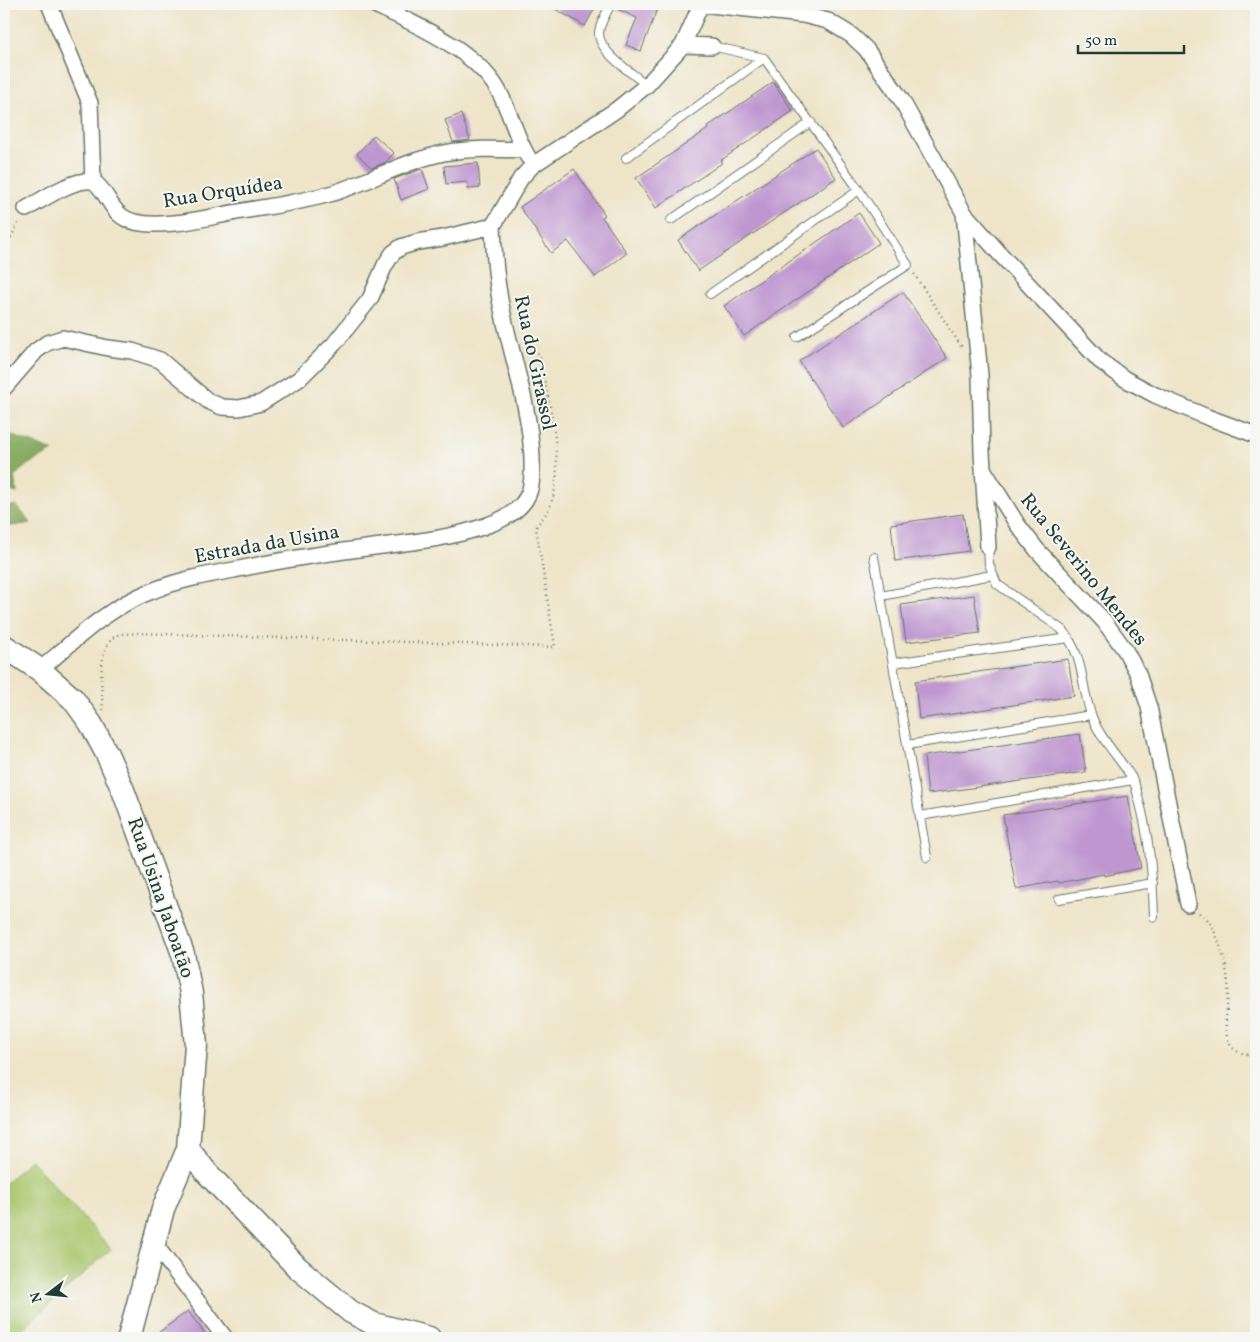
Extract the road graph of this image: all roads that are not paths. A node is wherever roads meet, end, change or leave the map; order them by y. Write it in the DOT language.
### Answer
graph roads {
  1 [pos="49,4"];
  2 [pos="373,4"];
  3 [pos="611,4"];
  4 [pos="701,4"];
  5 [pos="683,45"];
  6 [pos="712,46"];
  7 [pos="764,58"];
  8 [pos="647,86"];
  9 [pos="811,122"];
  10 [pos="523,150"];
  11 [pos="626,158"];
  12 [pos="533,165"];
  13 [pos="93,181"];
  14 [pos="859,190"];
  15 [pos="26,209"];
  16 [pos="964,213"];
  17 [pos="672,220"];
  18 [pos="493,226"];
  19 [pos="710,294"];
  20 [pos="797,337"];
  21 [pos="4,388"];
  22 [pos="1256,434"];
  23 [pos="983,469"];
  24 [pos="521,507"];
  25 [pos="988,547"];
  26 [pos="874,557"];
  27 [pos="992,575"];
  28 [pos="881,596"];
  29 [pos="1069,638"];
  30 [pos="4,646"];
  31 [pos="893,663"];
  32 [pos="40,670"];
  33 [pos="1091,715"];
  34 [pos="908,745"];
  35 [pos="1133,780"];
  36 [pos="920,816"];
  37 [pos="927,857"];
  38 [pos="1153,884"];
  39 [pos="1059,899"];
  40 [pos="1188,904"];
  41 [pos="1154,917"];
  42 [pos="188,1149"];
  43 [pos="153,1242"];
  44 [pos="129,1338"];
  45 [pos="225,1338"];
  46 [pos="429,1338"];
  1 -- 13 [label="street"];
  2 -- 10 [label="street"];
  3 -- 8 [label="lane"];
  4 -- 5 [label="street"];
  4 -- 16 [label="street"];
  5 -- 6 [label="street"];
  5 -- 8 [label="street"];
  6 -- 7 [label="lane"];
  7 -- 9 [label="lane"];
  7 -- 11 [label="lane"];
  8 -- 12 [label="street"];
  9 -- 14 [label="lane"];
  9 -- 17 [label="lane"];
  10 -- 12 [label="street"];
  10 -- 13 [label="street, Rua Orquídea"];
  12 -- 18 [label="street"];
  13 -- 15 [label="street"];
  14 -- 19 [label="lane"];
  14 -- 20 [label="lane"];
  16 -- 22 [label="street"];
  16 -- 23 [label="street"];
  18 -- 21 [label="street"];
  18 -- 24 [label="street, Rua do Girassol"];
  23 -- 25 [label="street"];
  23 -- 40 [label="street, Rua Severino Mendes"];
  24 -- 32 [label="street, Estrada da Usina"];
  25 -- 27 [label="lane"];
  26 -- 28 [label="lane"];
  27 -- 28 [label="lane"];
  27 -- 29 [label="lane"];
  28 -- 31 [label="lane"];
  29 -- 31 [label="lane"];
  29 -- 33 [label="lane"];
  30 -- 32 [label="street, Rua Usina Jaboatão"];
  31 -- 34 [label="lane"];
  32 -- 42 [label="street, Rua Usina Jaboatão"];
  33 -- 34 [label="lane"];
  33 -- 35 [label="lane"];
  34 -- 36 [label="lane"];
  35 -- 36 [label="lane"];
  35 -- 38 [label="lane"];
  36 -- 37 [label="lane"];
  38 -- 39 [label="lane"];
  38 -- 41 [label="lane"];
  42 -- 43 [label="street, Rua Usina Jaboatão"];
  42 -- 46 [label="street"];
  43 -- 44 [label="street, Rua Usina Jaboatão"];
  43 -- 45 [label="street"];
}
